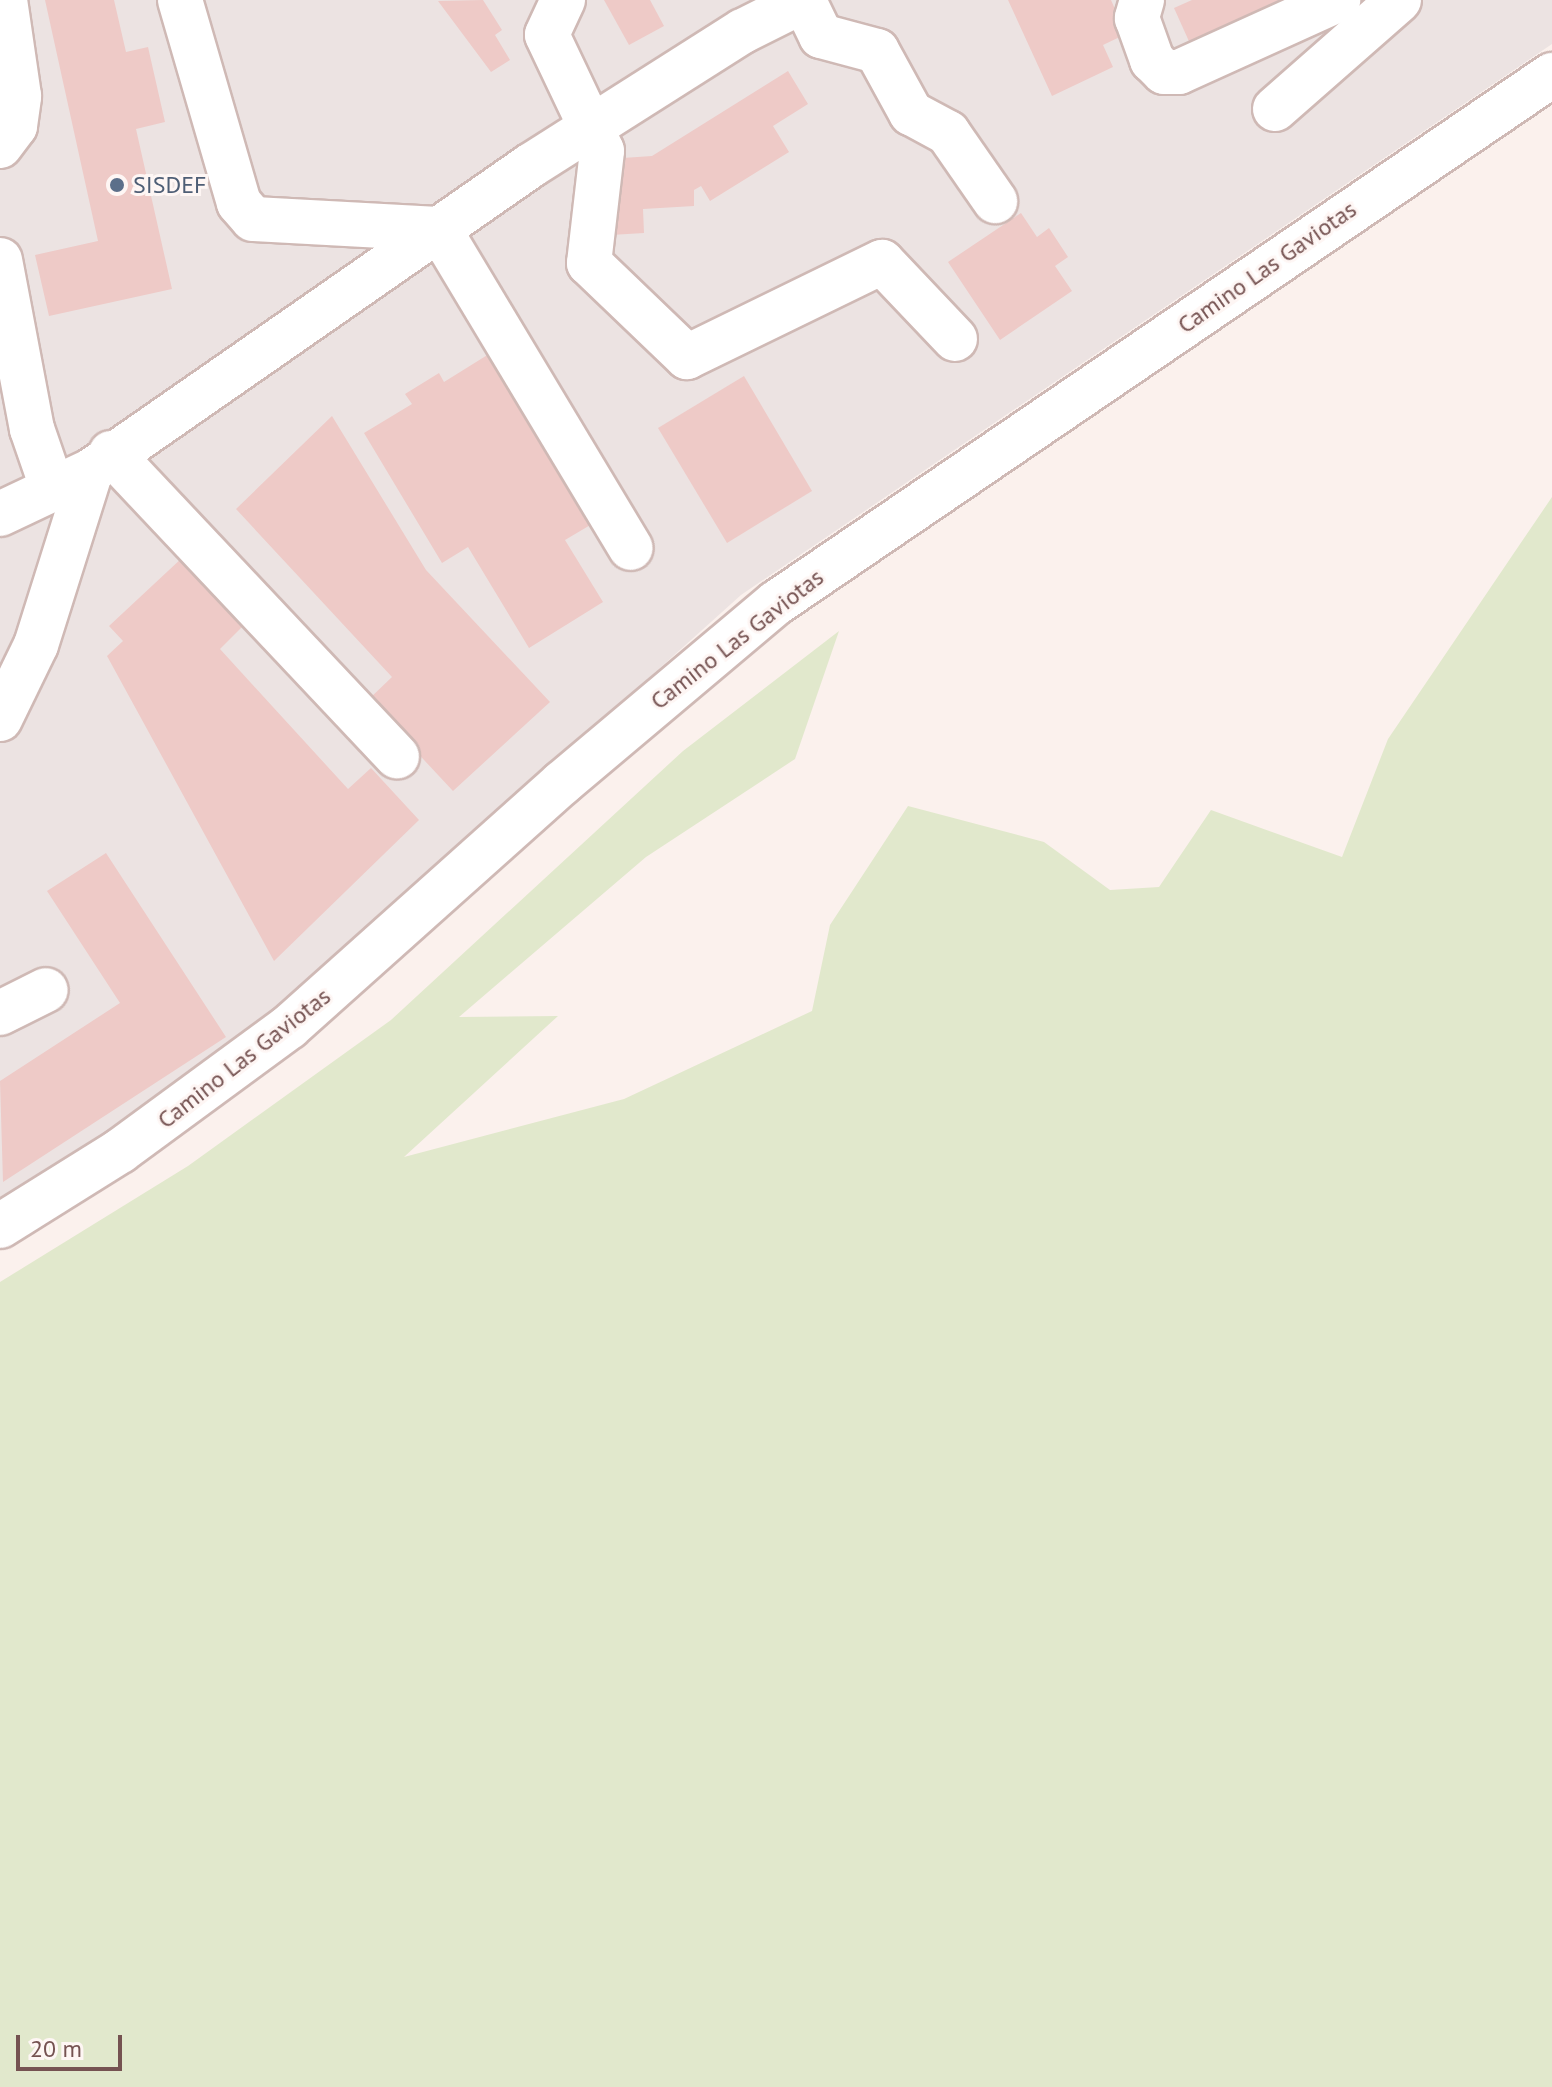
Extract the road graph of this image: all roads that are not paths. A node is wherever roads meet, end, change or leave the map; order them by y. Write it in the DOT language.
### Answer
graph roads {
  1 [pos="5,0"];
  2 [pos="180,0"];
  3 [pos="563,0"];
  4 [pos="805,0"];
  5 [pos="1142,0"];
  6 [pos="1338,0"];
  7 [pos="1399,0"];
  8 [pos="1552,75"];
  9 [pos="1275,109"];
  10 [pos="591,127"];
  11 [pos="0,146"];
  12 [pos="995,201"];
  13 [pos="439,229"];
  14 [pos="0,260"];
  15 [pos="955,339"];
  16 [pos="101,462"];
  17 [pos="52,487"];
  18 [pos="0,514"];
  19 [pos="631,548"];
  20 [pos="0,719"];
  21 [pos="397,756"];
  22 [pos="46,990"];
  23 [pos="0,1013"];
  24 [pos="0,1226"];
  1 -- 11 [label="street"];
  2 -- 13 [label="street"];
  3 -- 10 [label="street"];
  4 -- 10 [label="street"];
  4 -- 12 [label="street"];
  5 -- 6 [label="street"];
  7 -- 9 [label="street"];
  8 -- 24 [label="street, Camino Las Gaviotas"];
  10 -- 13 [label="street"];
  10 -- 15 [label="street"];
  13 -- 16 [label="street"];
  13 -- 19 [label="street"];
  14 -- 17 [label="street"];
  16 -- 17 [label="street"];
  16 -- 20 [label="street"];
  16 -- 21 [label="street"];
  17 -- 18 [label="street"];
  22 -- 23 [label="street"];
}
